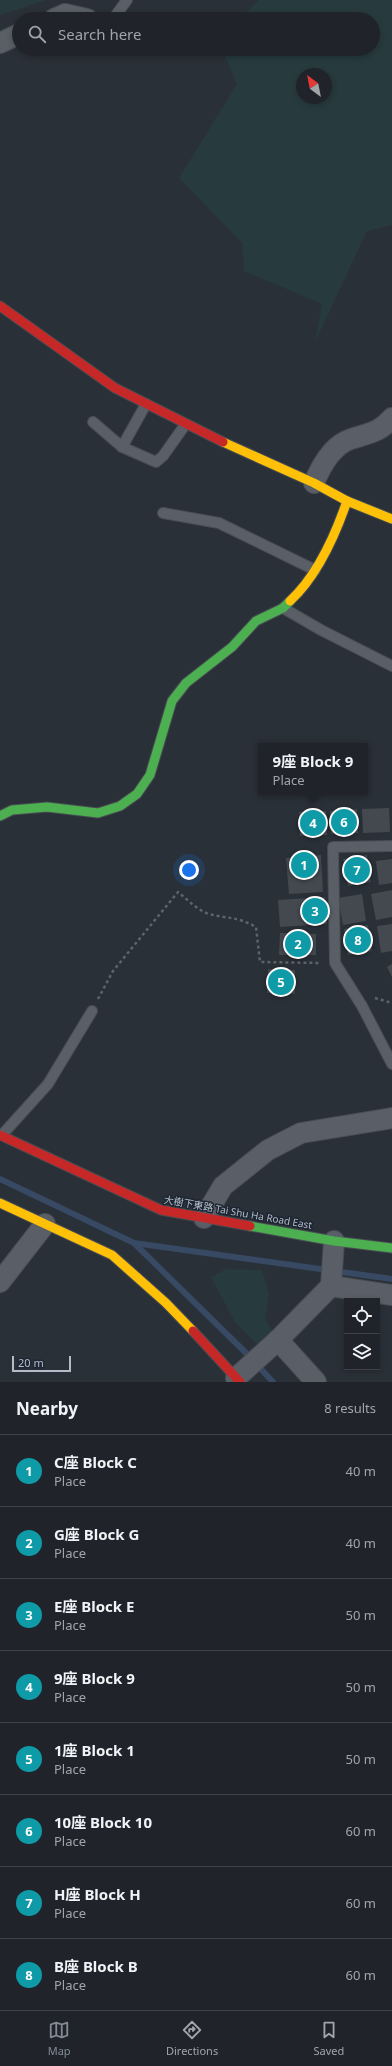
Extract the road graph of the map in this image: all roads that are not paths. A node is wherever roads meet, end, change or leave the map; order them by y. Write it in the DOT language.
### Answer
graph roads {
  1 [pos="127,0"];
  2 [pos="118,12"];
  3 [pos="12,37"];
  4 [pos="0,43"];
  5 [pos="0,306"];
  6 [pos="146,404"];
  7 [pos="392,418"];
  8 [pos="93,422"];
  9 [pos="185,425"];
  10 [pos="122,447"];
  11 [pos="314,483"];
  12 [pos="347,501"];
  13 [pos="163,513"];
  14 [pos="392,519"];
  15 [pos="315,570"];
  16 [pos="283,608"];
  17 [pos="392,666"];
  18 [pos="0,816"];
  19 [pos="392,846"];
  20 [pos="92,1012"];
  21 [pos="392,1064"];
  22 [pos="392,1118"];
  23 [pos="1,1135"];
  24 [pos="0,1203"];
  25 [pos="204,1218"];
  26 [pos="45,1224"];
  27 [pos="334,1245"];
  28 [pos="392,1248"];
  29 [pos="0,1282"];
  30 [pos="332,1282"];
  31 [pos="392,1295"];
  32 [pos="278,1340"];
  33 [pos="238,1380"];
  34 [pos="316,1382"];
  1 -- 2 [label="lane"];
  3 -- 4 [label="street"];
  5 -- 6 [label="street"];
  6 -- 9 [label="street"];
  6 -- 10 [label="lane"];
  7 -- 11 [label="street"];
  8 -- 10 [label="lane"];
  9 -- 10 [label="lane"];
  9 -- 11 [label="street"];
  11 -- 12 [label="street"];
  12 -- 14 [label="street"];
  12 -- 15 [label="street"];
  13 -- 15 [label="lane"];
  15 -- 16 [label="street"];
  16 -- 17 [label="lane"];
  16 -- 18 [label="street"];
  19 -- 21 [label="lane"];
  20 -- 23 [label="lane"];
  22 -- 25 [label="street"];
  23 -- 25 [label="street, 大樹下東路 Tai Shu Ha Road East"];
  24 -- 26 [label="street"];
  25 -- 27 [label="street, 大樹下東路 Tai Shu Ha Road East"];
  26 -- 29 [label="street"];
  26 -- 33 [label="street"];
  27 -- 28 [label="street, 大樹下東路 Tai Shu Ha Road East"];
  27 -- 30 [label="street"];
  30 -- 31 [label="street"];
  30 -- 32 [label="street"];
  32 -- 33 [label="street"];
  32 -- 34 [label="street"];
}
